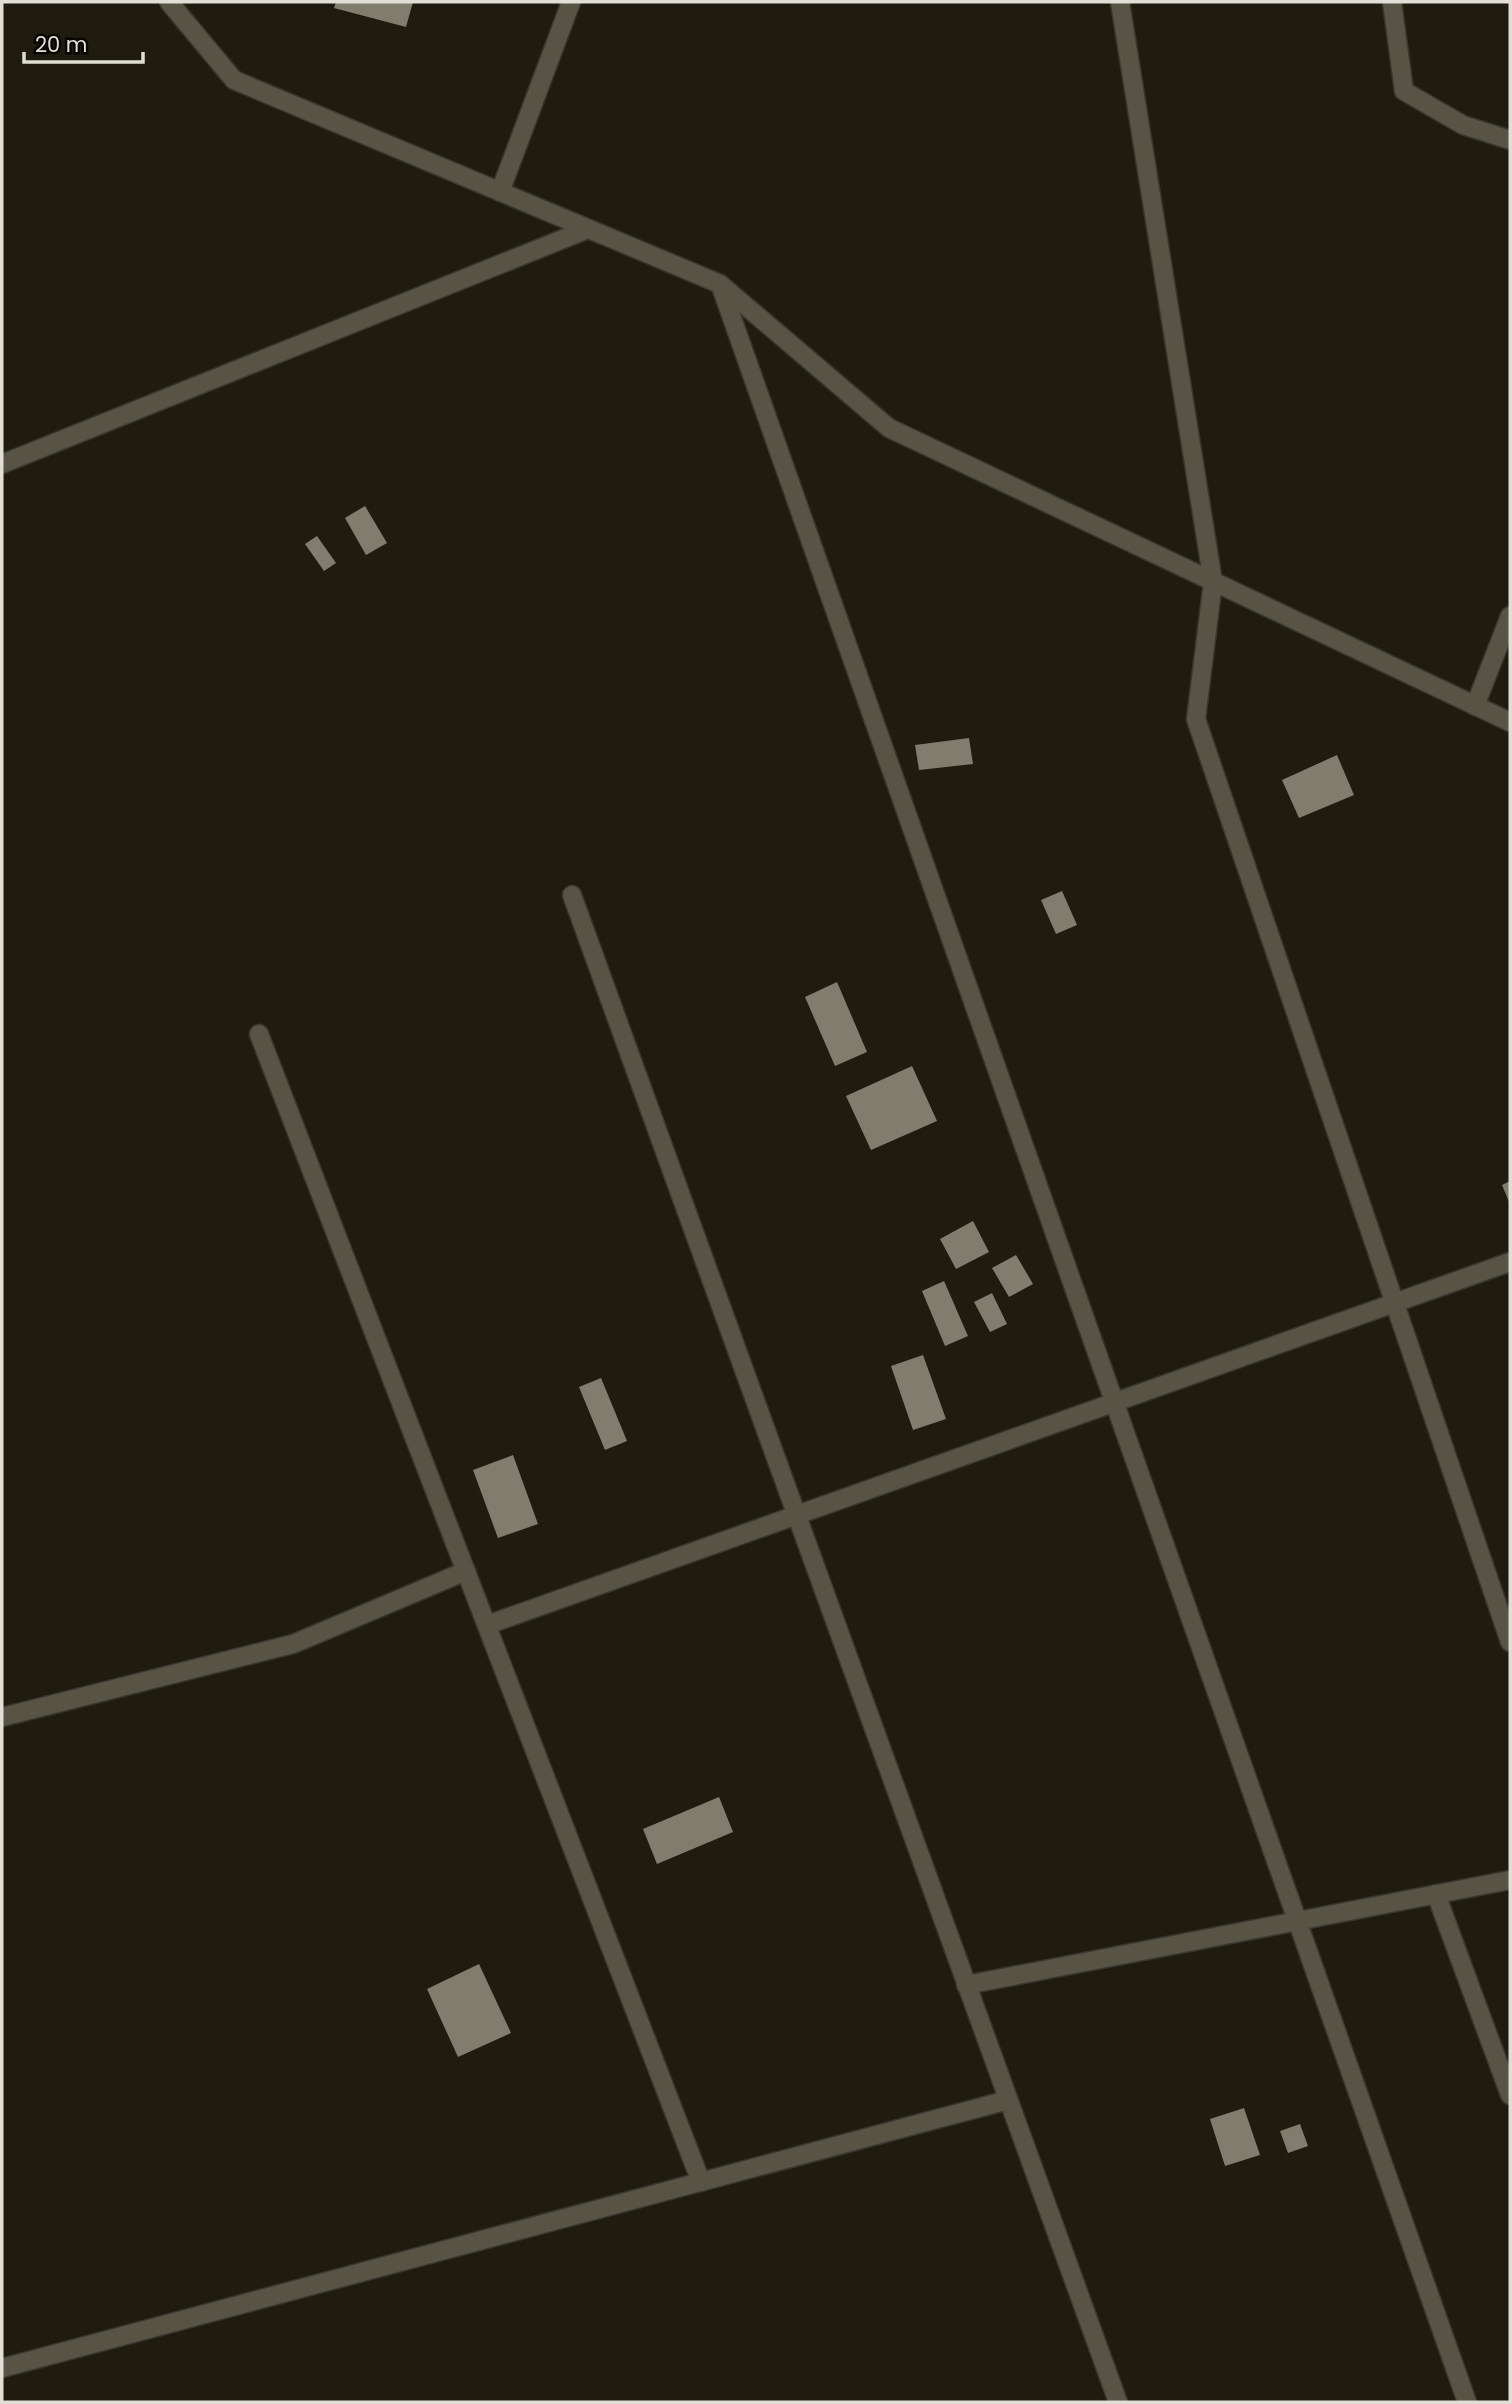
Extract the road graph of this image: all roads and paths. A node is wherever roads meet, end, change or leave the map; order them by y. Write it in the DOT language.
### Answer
graph roads {
  1 [pos="169,2"];
  2 [pos="571,2"];
  3 [pos="1119,2"];
  4 [pos="1392,2"];
  5 [pos="1510,140"];
  6 [pos="500,191"];
  7 [pos="588,229"];
  8 [pos="720,284"];
  9 [pos="2,464"];
  10 [pos="1213,582"];
  11 [pos="1510,616"];
  12 [pos="1475,706"];
  13 [pos="1510,722"];
  14 [pos="572,895"];
  15 [pos="259,1034"];
  16 [pos="1510,1262"];
  17 [pos="1395,1303"];
  18 [pos="1114,1402"];
  19 [pos="796,1515"];
  20 [pos="466,1571"];
  21 [pos="487,1625"];
  22 [pos="1510,1642"];
  23 [pos="2,1717"];
  24 [pos="1510,1880"];
  25 [pos="1436,1894"];
  26 [pos="1298,1921"];
  27 [pos="966,1985"];
  28 [pos="1510,2095"];
  29 [pos="1008,2100"];
  30 [pos="701,2182"];
  31 [pos="2,2368"];
  32 [pos="1118,2402"];
  33 [pos="1467,2402"];
  1 -- 6 [label="street"];
  2 -- 6 [label="street"];
  3 -- 10 [label="street"];
  4 -- 5 [label="street"];
  6 -- 7 [label="street"];
  7 -- 8 [label="street"];
  7 -- 9 [label="street"];
  8 -- 10 [label="street"];
  8 -- 18 [label="street"];
  10 -- 12 [label="street"];
  10 -- 17 [label="street"];
  11 -- 12 [label="street"];
  12 -- 13 [label="street"];
  14 -- 19 [label="street"];
  15 -- 20 [label="street"];
  16 -- 17 [label="street"];
  17 -- 18 [label="street"];
  17 -- 22 [label="street"];
  18 -- 19 [label="street"];
  18 -- 26 [label="street"];
  19 -- 21 [label="street"];
  19 -- 27 [label="street"];
  20 -- 21 [label="street"];
  20 -- 23 [label="street"];
  21 -- 30 [label="street"];
  24 -- 25 [label="street"];
  25 -- 26 [label="street"];
  25 -- 28 [label="street"];
  26 -- 27 [label="street"];
  26 -- 33 [label="street"];
  27 -- 29 [label="street"];
  29 -- 30 [label="street"];
  29 -- 32 [label="street"];
  30 -- 31 [label="street"];
}
